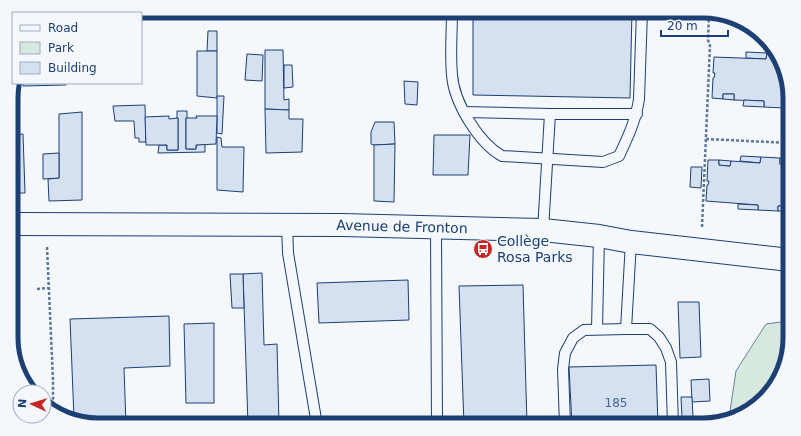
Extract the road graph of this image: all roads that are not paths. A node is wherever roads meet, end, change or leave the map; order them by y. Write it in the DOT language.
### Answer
graph roads {
  1 [pos="452,18"];
  2 [pos="642,18"];
  3 [pos="464,112"];
  4 [pos="550,114"];
  5 [pos="637,114"];
  6 [pos="546,158"];
  7 [pos="18,224"];
  8 [pos="286,224"];
  9 [pos="436,227"];
  10 [pos="543,230"];
  11 [pos="600,236"];
  12 [pos="631,242"];
  13 [pos="783,259"];
  14 [pos="597,329"];
  15 [pos="626,329"];
  16 [pos="316,418"];
  17 [pos="437,418"];
  18 [pos="565,418"];
  19 [pos="673,418"];
  1 -- 3 [label="lane"];
  2 -- 5 [label="lane"];
  3 -- 4 [label="lane"];
  3 -- 6 [label="lane"];
  4 -- 5 [label="lane"];
  4 -- 6 [label="lane"];
  5 -- 6 [label="lane"];
  6 -- 10 [label="lane"];
  7 -- 8 [label="street, Avenue de Fronton"];
  8 -- 9 [label="street, Avenue de Fronton"];
  8 -- 16 [label="lane"];
  9 -- 10 [label="street, Avenue de Fronton"];
  9 -- 17 [label="lane"];
  10 -- 11 [label="street, Avenue de Fronton"];
  11 -- 12 [label="street, Avenue de Fronton"];
  11 -- 14 [label="lane"];
  12 -- 13 [label="street, Avenue de Fronton"];
  12 -- 15 [label="lane"];
  14 -- 15 [label="lane"];
  14 -- 18 [label="lane"];
  15 -- 19 [label="lane"];
}
